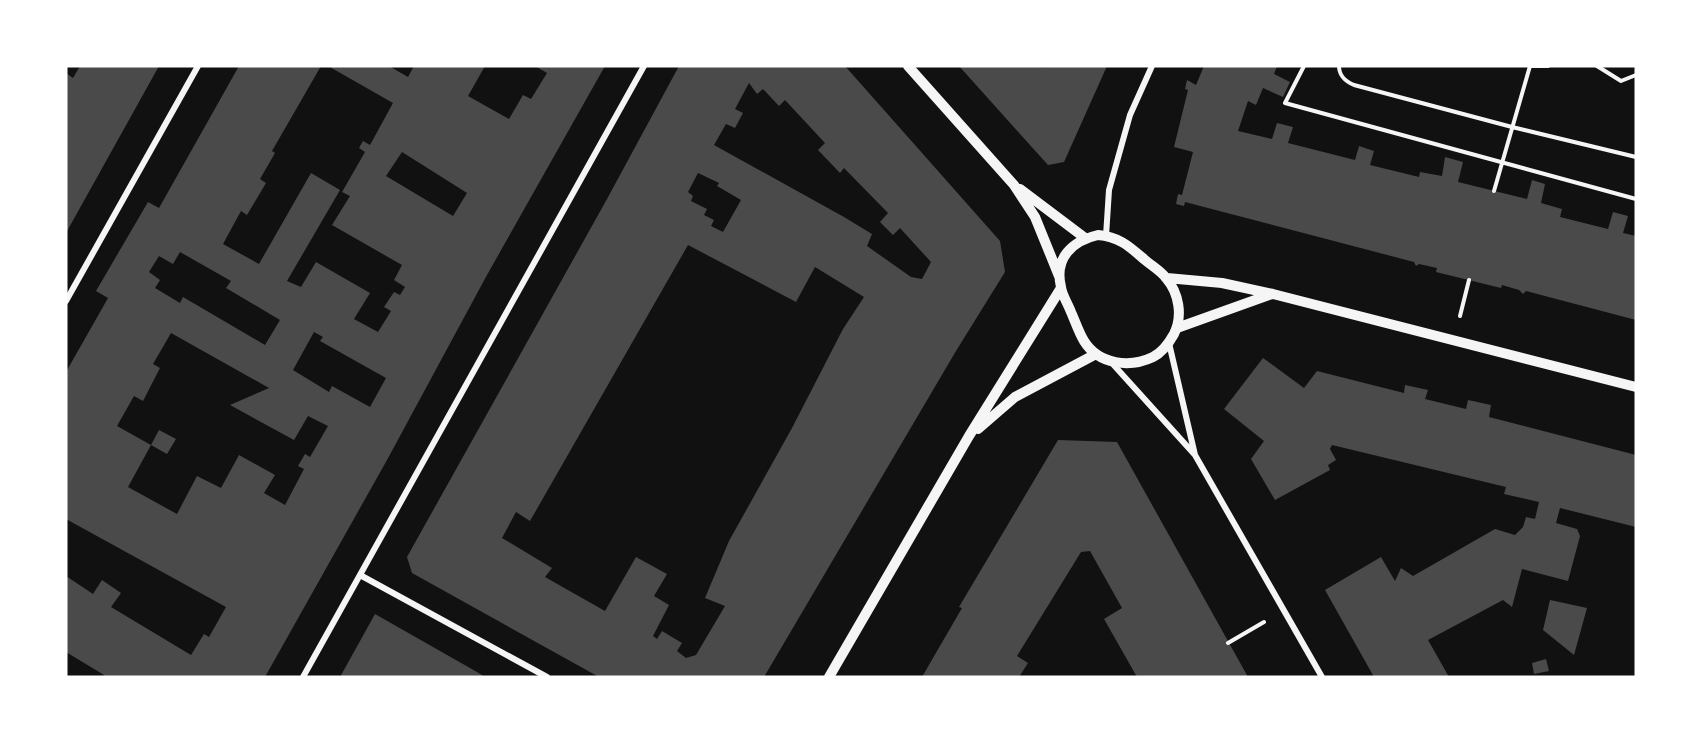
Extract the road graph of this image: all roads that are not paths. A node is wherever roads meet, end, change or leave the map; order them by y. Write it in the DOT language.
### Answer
graph roads {
  1 [pos="198,66"];
  2 [pos="644,66"];
  3 [pos="908,66"];
  4 [pos="1152,66"];
  5 [pos="1014,185"];
  6 [pos="1106,236"];
  7 [pos="1085,238"];
  8 [pos="1167,278"];
  9 [pos="1060,283"];
  10 [pos="1273,294"];
  11 [pos="66,301"];
  12 [pos="1177,328"];
  13 [pos="1169,343"];
  14 [pos="1096,354"];
  15 [pos="1111,361"];
  16 [pos="1636,387"];
  17 [pos="969,436"];
  18 [pos="1195,455"];
  19 [pos="360,575"];
  20 [pos="303,677"];
  21 [pos="547,677"];
  22 [pos="829,677"];
  23 [pos="1322,677"];
  1 -- 11 [label="street"];
  2 -- 19 [label="street"];
  3 -- 5 [label="street"];
  4 -- 6 [label="street"];
  5 -- 7 [label="street"];
  5 -- 9 [label="street"];
  6 -- 7 [label="street"];
  6 -- 8 [label="street"];
  7 -- 9 [label="street"];
  8 -- 10 [label="street"];
  8 -- 12 [label="street"];
  9 -- 14 [label="street"];
  9 -- 17 [label="street"];
  10 -- 12 [label="street"];
  10 -- 16 [label="street"];
  12 -- 13 [label="street"];
  13 -- 15 [label="street"];
  13 -- 18 [label="street"];
  14 -- 15 [label="street"];
  14 -- 17 [label="street"];
  15 -- 18 [label="street"];
  17 -- 22 [label="street"];
  18 -- 23 [label="street"];
  19 -- 20 [label="street"];
  19 -- 21 [label="street"];
}
